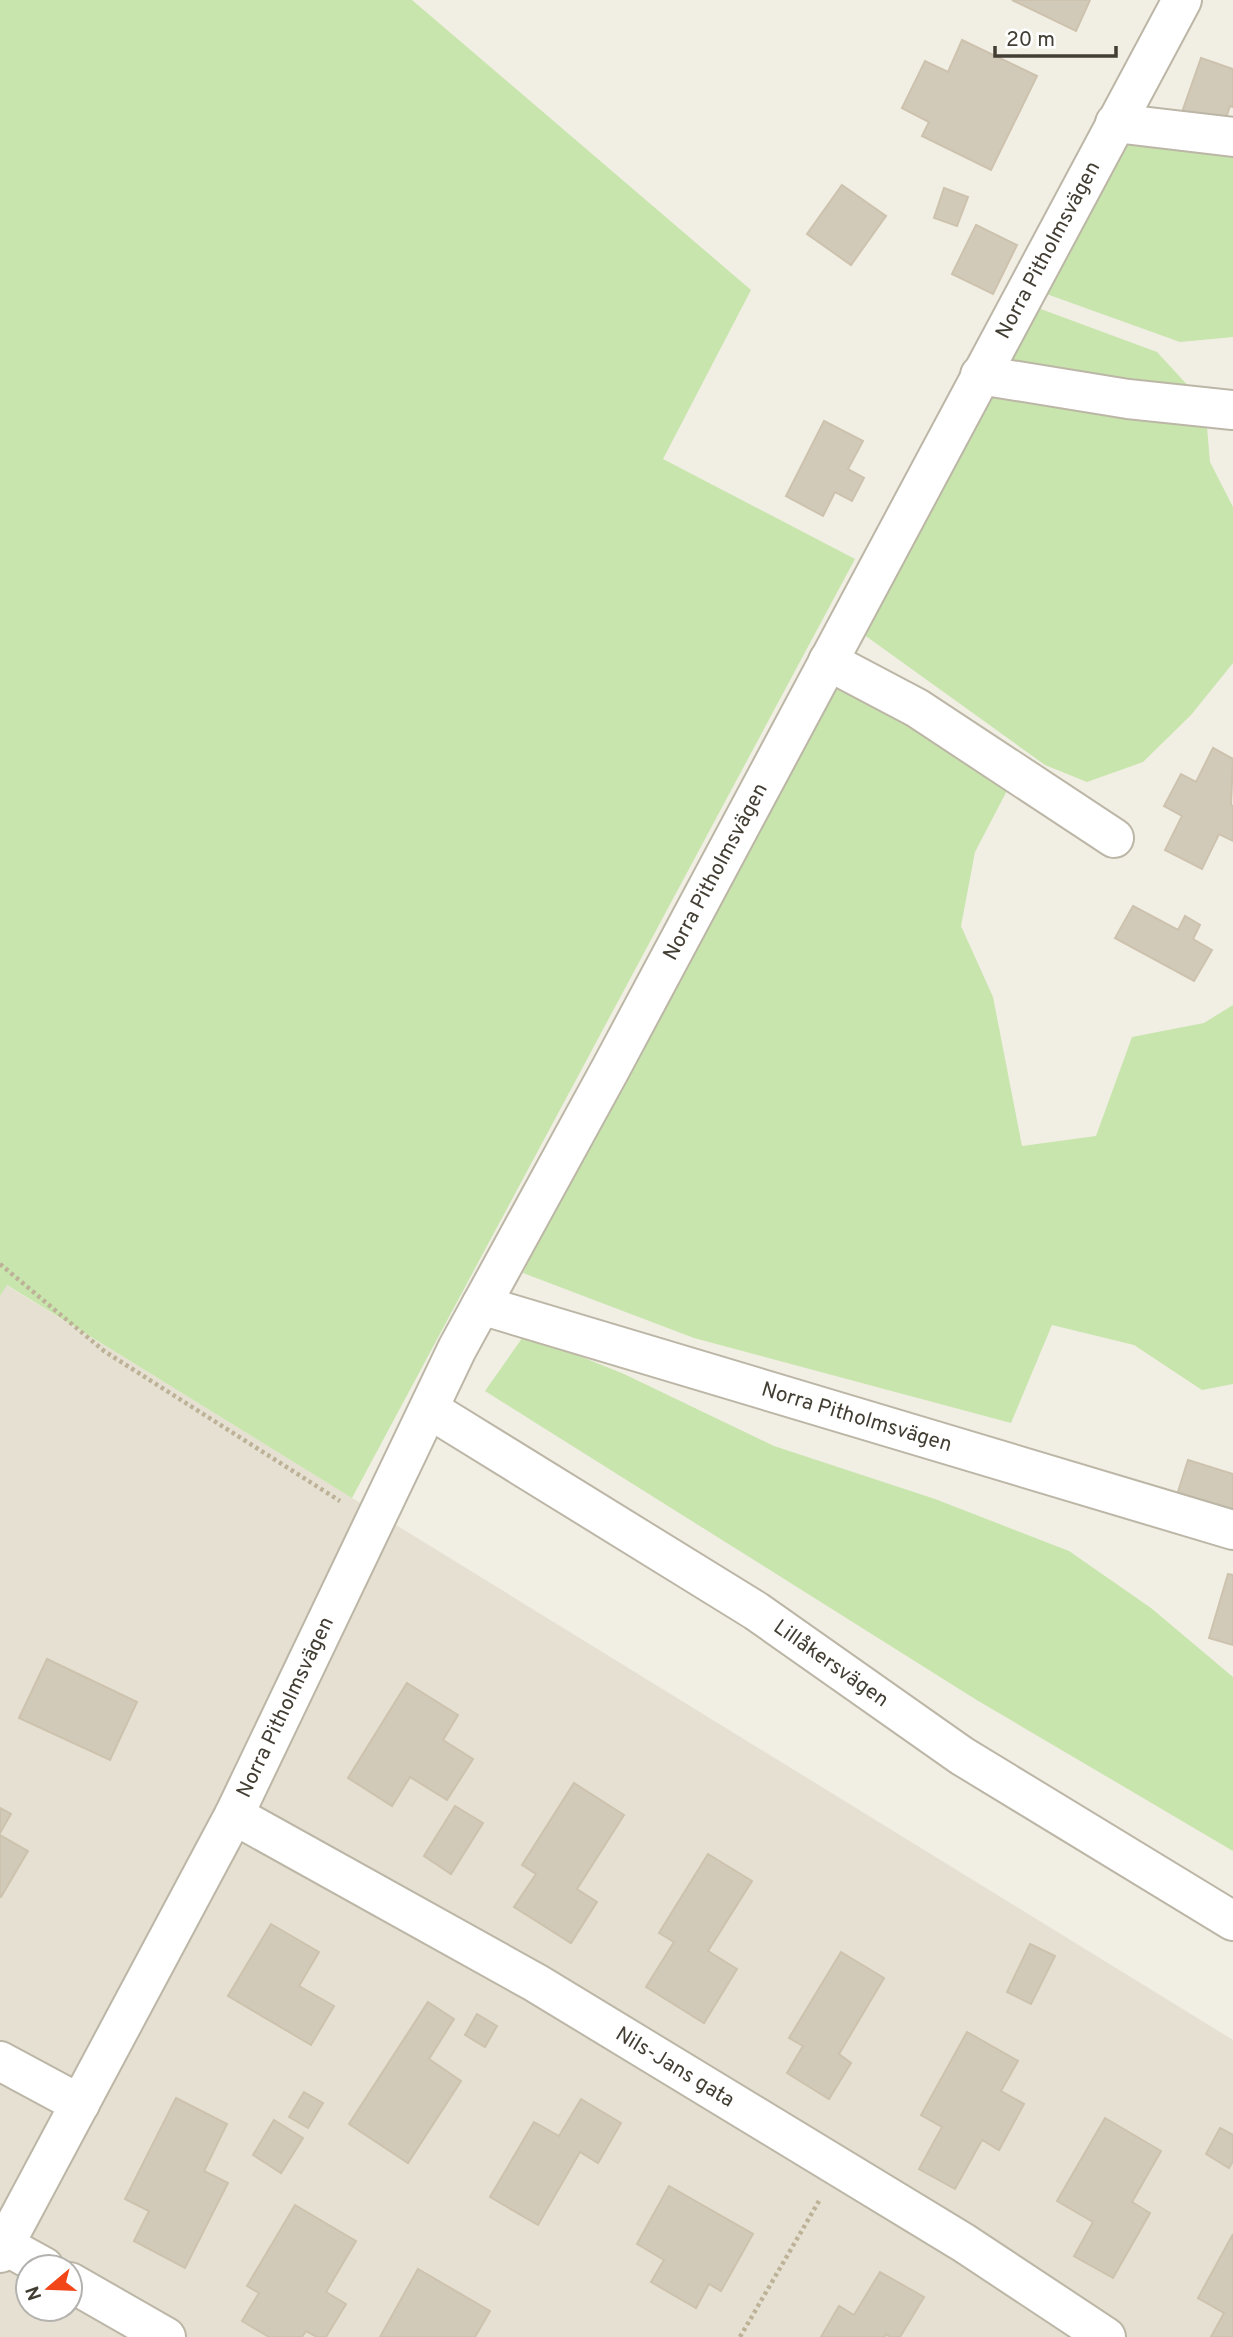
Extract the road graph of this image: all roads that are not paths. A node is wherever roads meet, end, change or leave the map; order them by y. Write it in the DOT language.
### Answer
graph roads {
  1 [pos="1182,0"];
  2 [pos="1115,123"];
  3 [pos="1233,137"];
  4 [pos="980,375"];
  5 [pos="1233,410"];
  6 [pos="828,661"];
  7 [pos="1114,838"];
  8 [pos="481,1305"];
  9 [pos="429,1409"];
  10 [pos="1233,1530"];
  11 [pos="234,1815"];
  12 [pos="1233,1921"];
  13 [pos="0,2061"];
  14 [pos="80,2104"];
  15 [pos="2,2249"];
  16 [pos="84,2290"];
  17 [pos="166,2337"];
  18 [pos="1106,2337"];
  1 -- 2 [label="street, Norra Pitholmsvägen"];
  2 -- 3 [label="street"];
  2 -- 4 [label="street, Norra Pitholmsvägen"];
  4 -- 5 [label="street"];
  4 -- 6 [label="street, Norra Pitholmsvägen"];
  6 -- 7 [label="street"];
  6 -- 8 [label="street, Norra Pitholmsvägen"];
  8 -- 9 [label="street, Norra Pitholmsvägen"];
  8 -- 10 [label="street, Norra Pitholmsvägen"];
  9 -- 11 [label="street, Norra Pitholmsvägen"];
  9 -- 12 [label="street, Lillåkersvägen"];
  11 -- 14 [label="street, Norra Pitholmsvägen"];
  11 -- 18 [label="street, Nils-Jans gata"];
  13 -- 14 [label="street"];
  14 -- 15 [label="street, Norra Pitholmsvägen"];
  16 -- 17 [label="street"];
}
